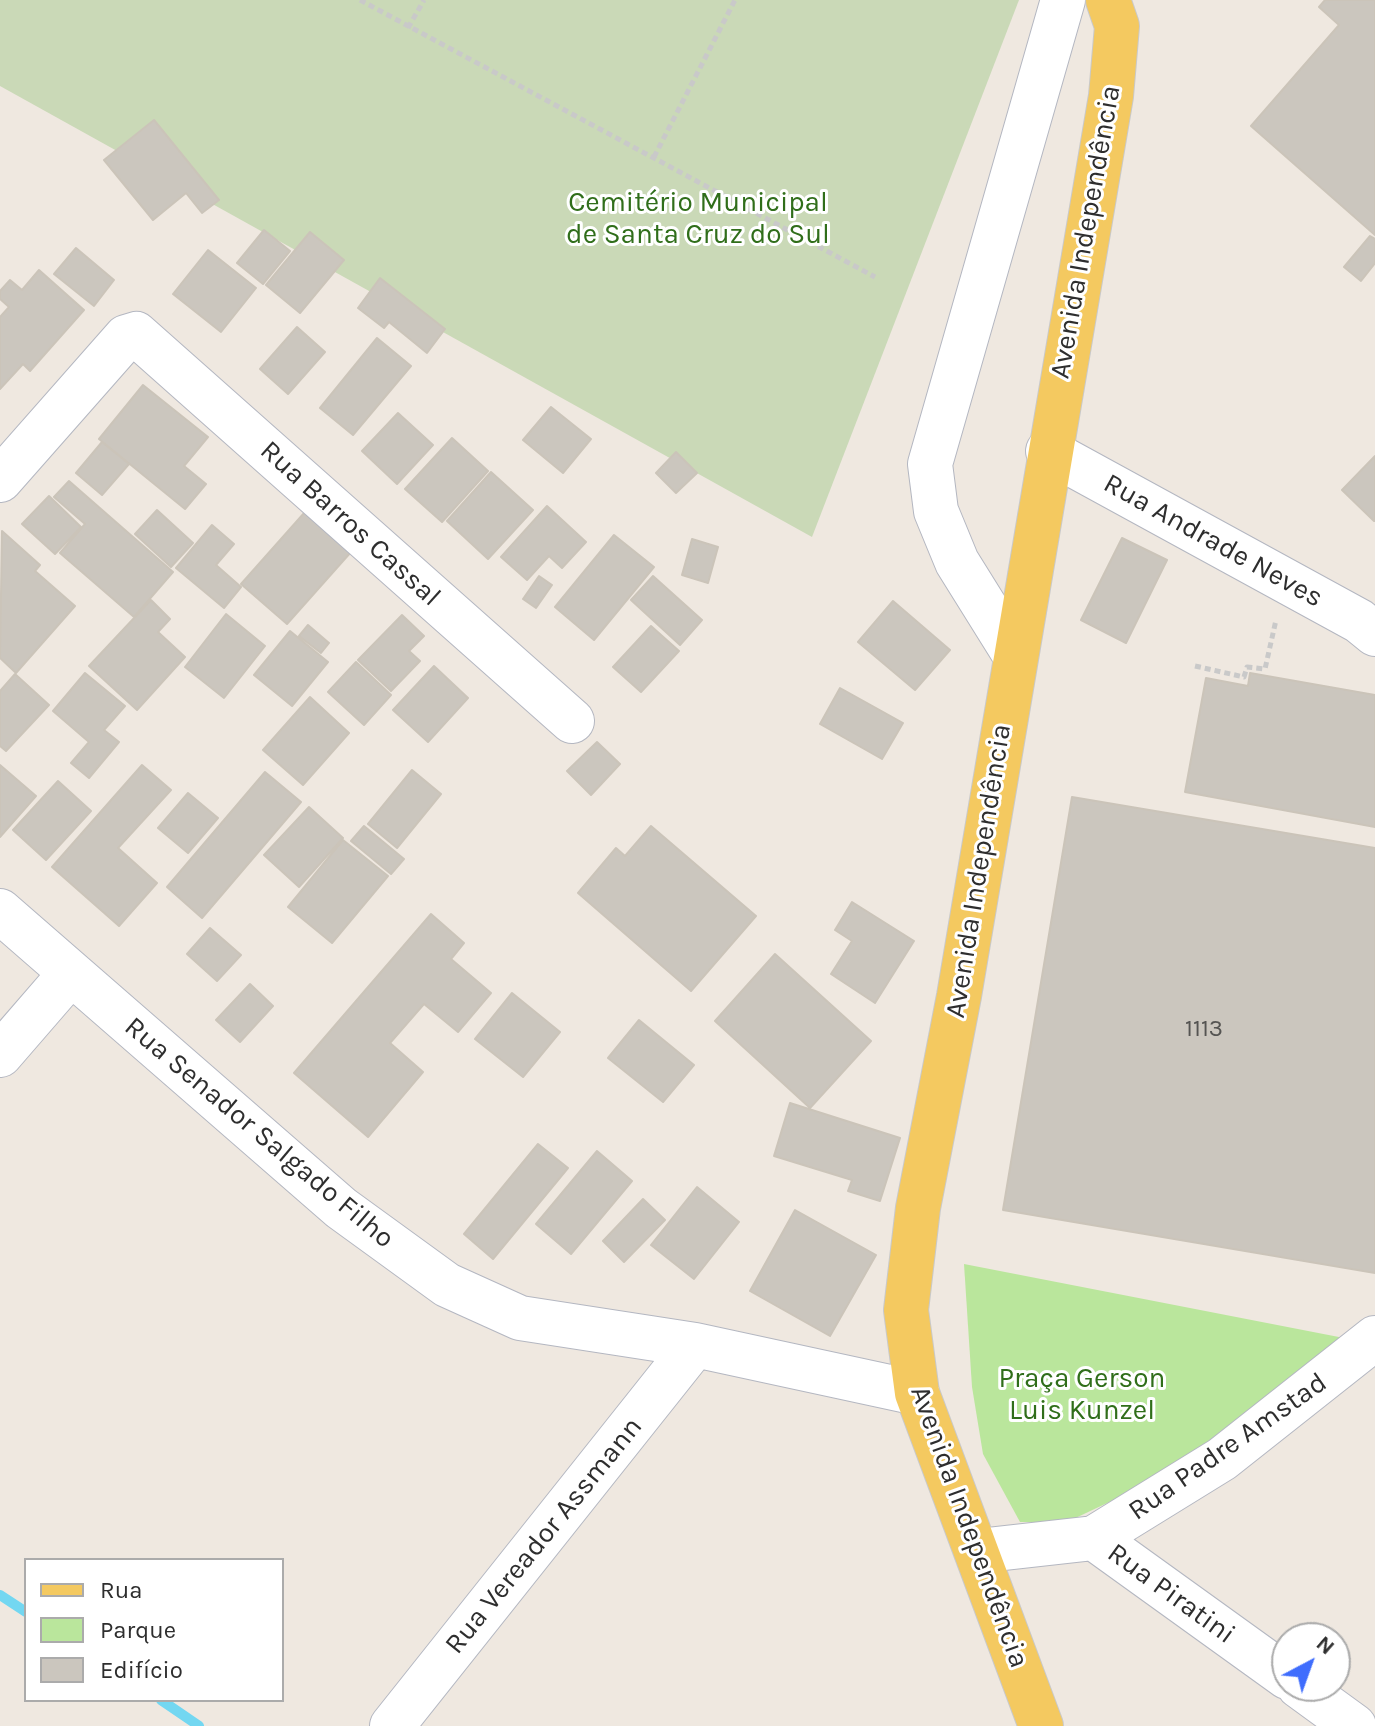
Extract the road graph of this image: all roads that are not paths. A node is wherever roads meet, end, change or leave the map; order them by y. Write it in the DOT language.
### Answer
graph roads {
  1 [pos="1063,0"];
  2 [pos="1108,0"];
  3 [pos="1048,451"];
  4 [pos="0,480"];
  5 [pos="1370,619"];
  6 [pos="1015,655"];
  7 [pos="572,721"];
  8 [pos="0,911"];
  9 [pos="71,973"];
  10 [pos="0,1055"];
  11 [pos="1375,1338"];
  12 [pos="695,1345"];
  13 [pos="917,1393"];
  14 [pos="1094,1538"];
  15 [pos="978,1551"];
  16 [pos="1271,1665"];
  17 [pos="1321,1702"];
  18 [pos="392,1726"];
  19 [pos="1041,1726"];
  20 [pos="1354,1726"];
  1 -- 6 [label="street"];
  2 -- 3 [label="main road, Avenida Independência"];
  3 -- 5 [label="street, Rua Andrade Neves"];
  3 -- 6 [label="main road, Avenida Independência"];
  4 -- 7 [label="street, Rua Barros Cassal"];
  6 -- 13 [label="main road, Avenida Independência"];
  8 -- 9 [label="street, Rua Senador Salgado Filho"];
  9 -- 10 [label="street"];
  9 -- 12 [label="street, Rua Senador Salgado Filho"];
  11 -- 14 [label="street, Rua Padre Amstad"];
  12 -- 13 [label="street, Rua Senador Salgado Filho"];
  12 -- 18 [label="street, Rua Vereador Assmann"];
  13 -- 15 [label="main road, Avenida Independência"];
  14 -- 15 [label="street, Rua Padre Amstad"];
  14 -- 16 [label="street, Rua Piratini"];
  15 -- 19 [label="main road, Avenida Independência"];
  17 -- 20 [label="street"];
}
